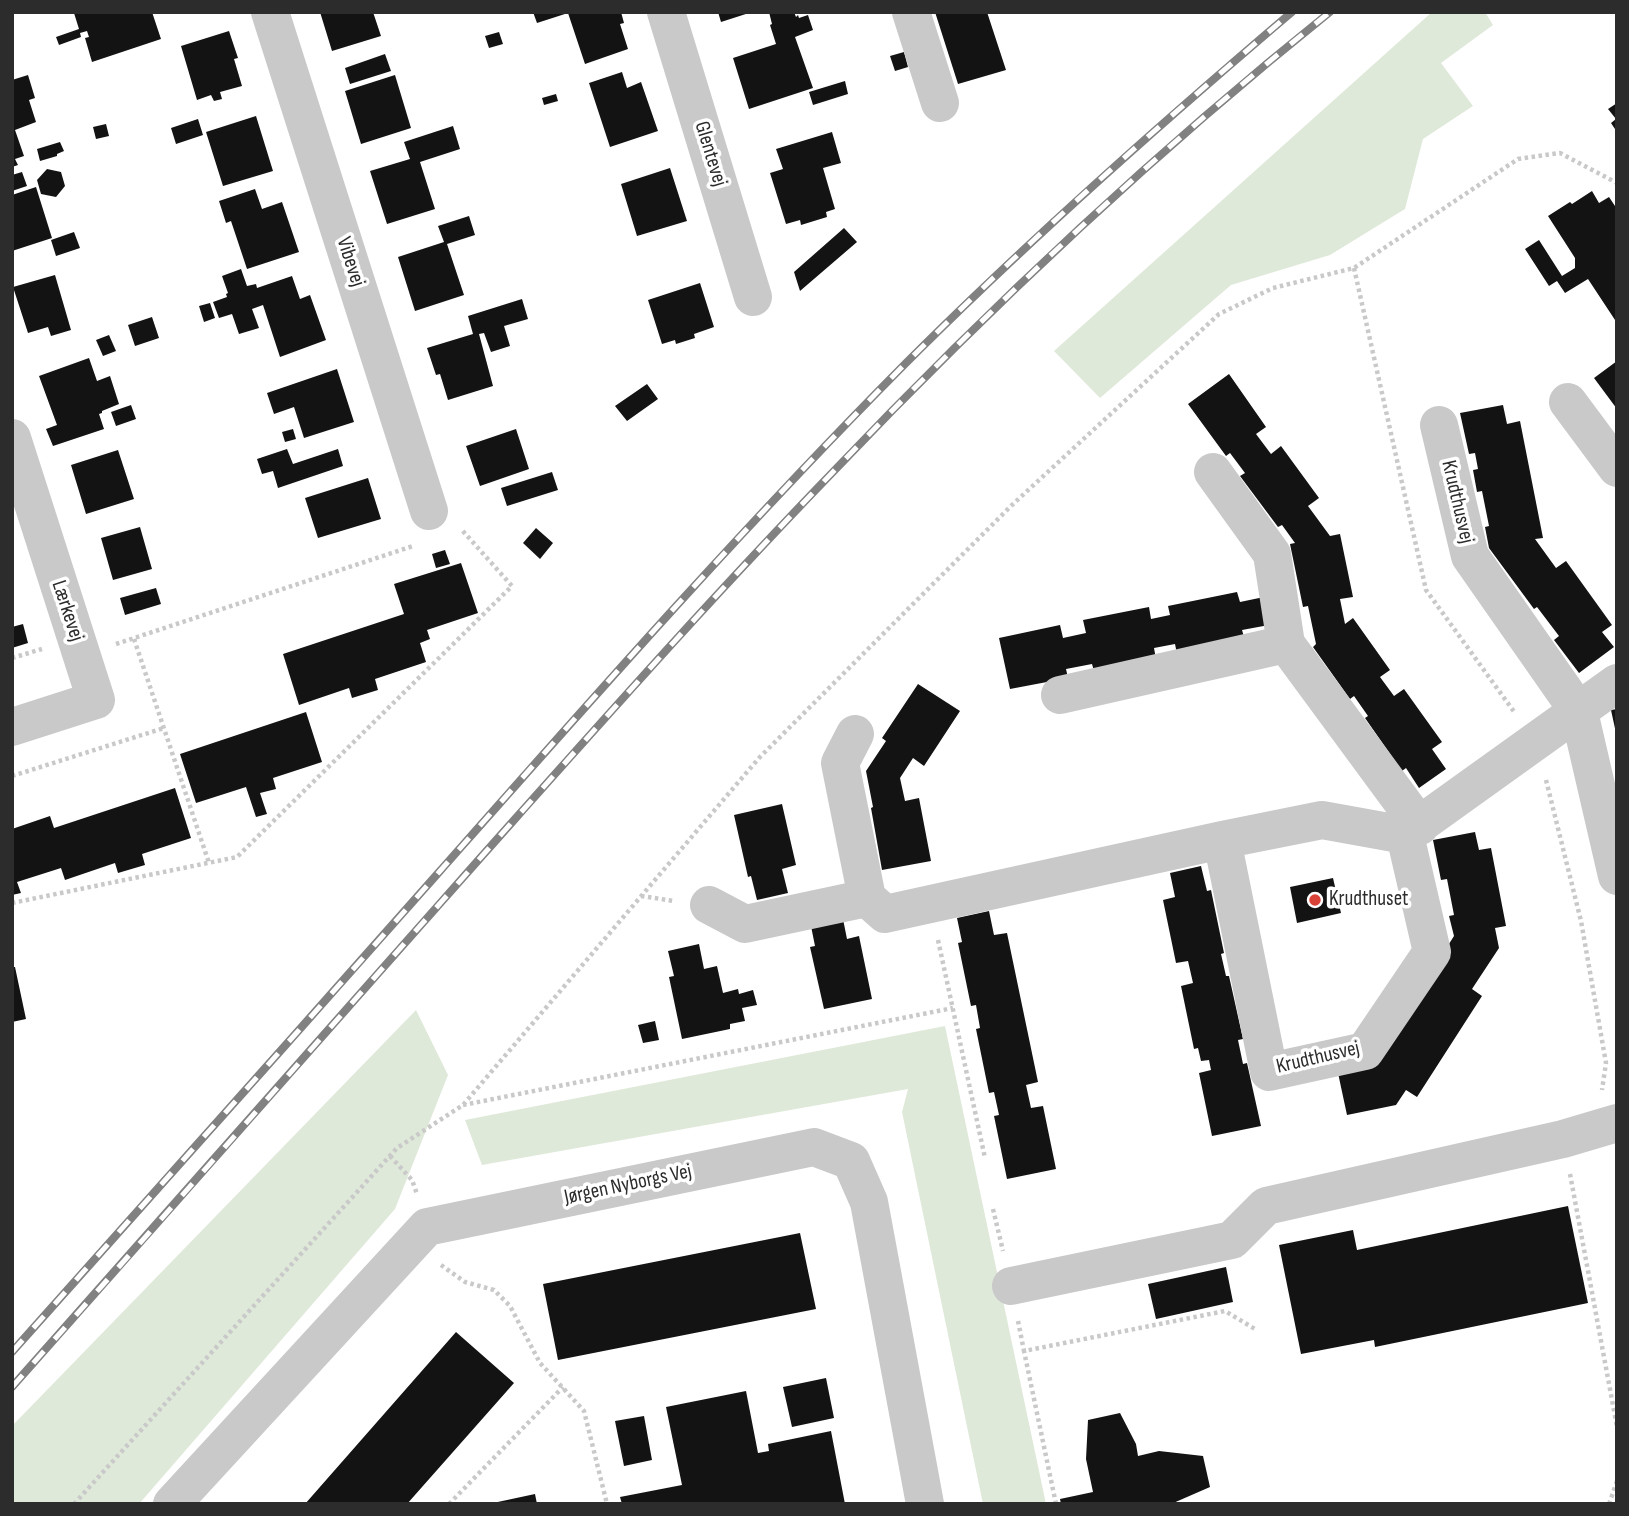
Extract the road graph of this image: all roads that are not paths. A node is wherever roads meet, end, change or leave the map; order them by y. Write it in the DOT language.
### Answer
graph roads {
  1 [pos="270,12"];
  2 [pos="666,12"];
  3 [pos="911,12"];
  4 [pos="940,103"];
  5 [pos="753,296"];
  6 [pos="1568,402"];
  7 [pos="1439,425"];
  8 [pos="12,438"];
  9 [pos="1617,468"];
  10 [pos="1213,472"];
  11 [pos="438,528"];
  12 [pos="1286,644"];
  13 [pos="1617,684"];
  14 [pos="1060,695"];
  15 [pos="1579,712"];
  16 [pos="12,727"];
  17 [pos="855,734"];
  18 [pos="1413,830"];
  19 [pos="1222,840"];
  20 [pos="1617,876"];
  21 [pos="867,898"];
  22 [pos="709,905"];
  23 [pos="1593,1130"];
  24 [pos="1011,1286"];
  25 [pos="172,1504"];
  26 [pos="925,1504"];
  1 -- 11 [label="street, Vibevej"];
  2 -- 5 [label="street, Glentevej"];
  3 -- 4 [label="street"];
  6 -- 9 [label="street"];
  7 -- 15 [label="street, Krudthusvej"];
  8 -- 16 [label="street, Lærkevej"];
  10 -- 12 [label="street, Krudthusvej"];
  12 -- 14 [label="street"];
  12 -- 18 [label="street, Krudthusvej"];
  13 -- 15 [label="street"];
  15 -- 18 [label="street"];
  15 -- 20 [label="street, Krudthusvej"];
  17 -- 21 [label="street"];
  18 -- 19 [label="street"];
  18 -- 19 [label="street, Krudthusvej"];
  19 -- 21 [label="street"];
  21 -- 22 [label="street"];
  23 -- 24 [label="street"];
  25 -- 26 [label="street, Jørgen Nyborgs Vej"];
}
